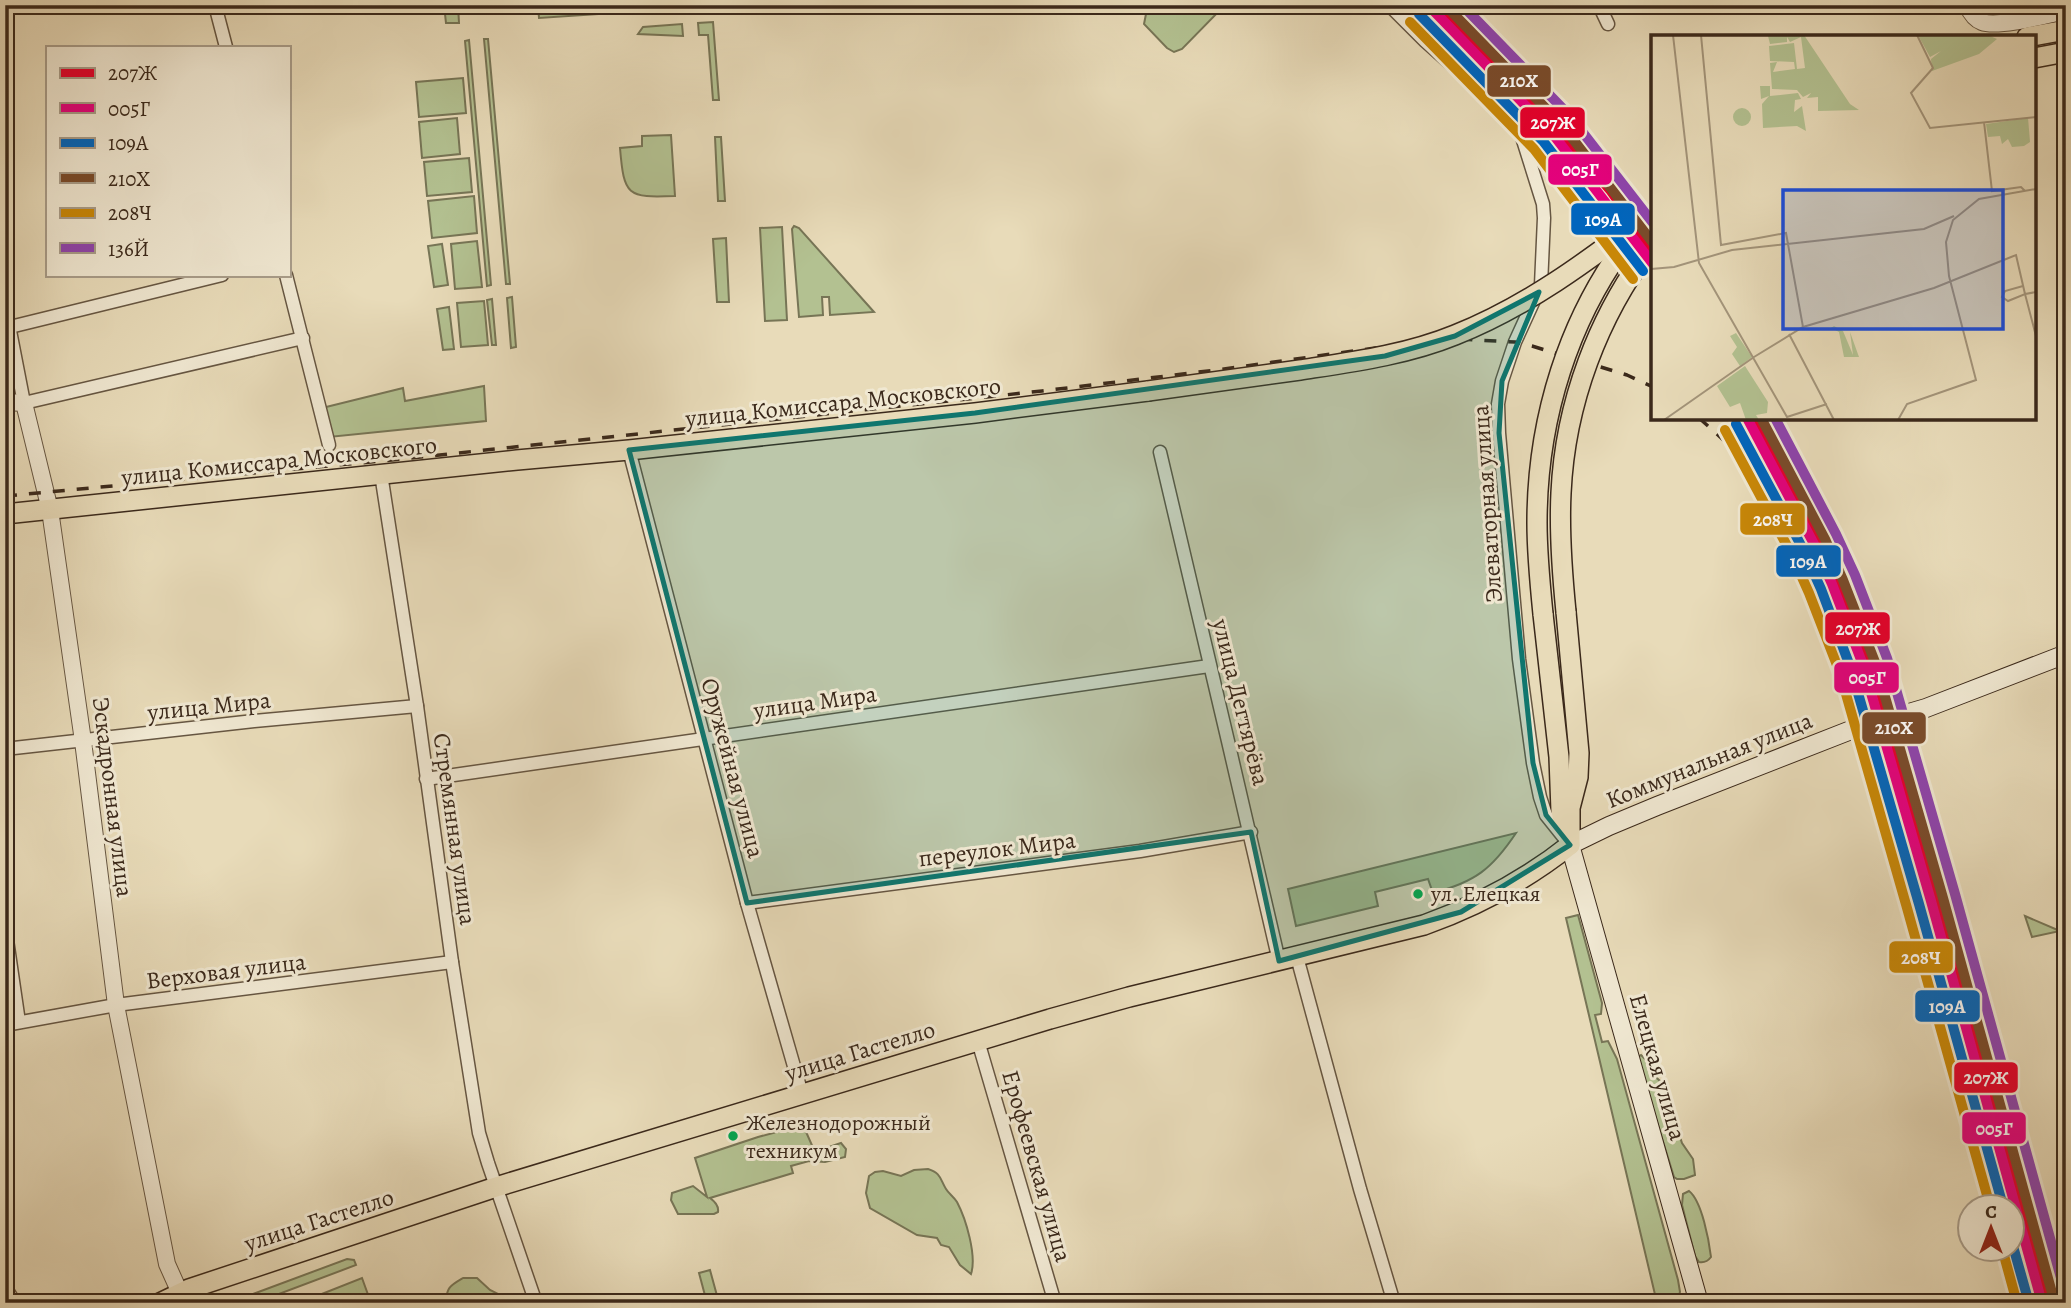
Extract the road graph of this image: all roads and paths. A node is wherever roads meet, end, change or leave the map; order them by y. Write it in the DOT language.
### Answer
graph roads {
  1 [pos="215,5"];
  2 [pos="1389,5"];
  3 [pos="1599,5"];
  4 [pos="2066,11"];
  5 [pos="1971,12"];
  6 [pos="1608,24"];
  7 [pos="2066,30"];
  8 [pos="2036,35"];
  9 [pos="226,46"];
  10 [pos="2066,52"];
  11 [pos="2036,58"];
  12 [pos="1650,212"];
  13 [pos="1651,247"];
  14 [pos="218,276"];
  15 [pos="286,276"];
  16 [pos="5,305"];
  17 [pos="10,327"];
  18 [pos="303,338"];
  19 [pos="5,402"];
  20 [pos="24,403"];
  21 [pos="329,445"];
  22 [pos="629,450"];
  23 [pos="1160,452"];
  24 [pos="382,474"];
  25 [pos="50,510"];
  26 [pos="5,514"];
  27 [pos="2066,654"];
  28 [pos="1209,666"];
  29 [pos="417,706"];
  30 [pos="704,740"];
  31 [pos="83,741"];
  32 [pos="5,749"];
  33 [pos="426,779"];
  34 [pos="1251,832"];
  35 [pos="1570,845"];
  36 [pos="747,903"];
  37 [pos="5,926"];
  38 [pos="1288,959"];
  39 [pos="452,962"];
  40 [pos="2066,984"];
  41 [pos="2066,1002"];
  42 [pos="116,1005"];
  43 [pos="19,1022"];
  44 [pos="5,1025"];
  45 [pos="978,1041"];
  46 [pos="802,1094"];
  47 [pos="496,1187"];
  48 [pos="5,1287"];
  49 [pos="180,1293"];
  50 [pos="15,1303"];
  51 [pos="160,1303"];
  52 [pos="536,1303"];
  53 [pos="1055,1303"];
  54 [pos="1394,1303"];
  55 [pos="1699,1303"];
  1 -- 9 [label="street"];
  2 -- 35 [label="street, Элеваторная улица"];
  3 -- 6 [label="street"];
  4 -- 5 [label="street"];
  7 -- 8 [label="main road"];
  10 -- 11 [label="main road"];
  12 -- 22 [label="main road, улица Комиссара Московского, bridge"];
  12 -- 35 [label="main road, bridge"];
  13 -- 35 [label="main road, bridge"];
  14 -- 17 [label="street"];
  15 -- 18 [label="street"];
  16 -- 17 [label="street, Эскадронная улица"];
  17 -- 20 [label="street, Эскадронная улица"];
  18 -- 20 [label="street"];
  18 -- 21 [label="street"];
  19 -- 20 [label="street"];
  20 -- 25 [label="street, Эскадронная улица"];
  22 -- 24 [label="main road, улица Комиссара Московского"];
  22 -- 30 [label="street, Оружейная улица"];
  23 -- 28 [label="street, улица Дегтярёва"];
  24 -- 25 [label="main road, улица Комиссара Московского"];
  24 -- 29 [label="street, Стремянная улица"];
  25 -- 26 [label="main road, улица Комиссара Московского"];
  25 -- 31 [label="street, Эскадронная улица"];
  27 -- 35 [label="main road, Коммунальная улица"];
  28 -- 30 [label="street, улица Мира"];
  28 -- 34 [label="street, улица Дегтярёва"];
  29 -- 31 [label="street, улица Мира"];
  29 -- 33 [label="street, Стремянная улица"];
  30 -- 33 [label="street, улица Мира"];
  30 -- 36 [label="street, Оружейная улица"];
  31 -- 32 [label="street, улица Мира"];
  31 -- 42 [label="street, Эскадронная улица"];
  33 -- 39 [label="street, Стремянная улица"];
  34 -- 36 [label="street, переулок Мира"];
  34 -- 38 [label="street, улица Дегтярёва"];
  35 -- 38 [label="main road, улица Гастелло"];
  35 -- 55 [label="main road, Елецкая улица"];
  36 -- 46 [label="street, Оружейная улица"];
  37 -- 43 [label="street"];
  38 -- 45 [label="main road, улица Гастелло"];
  38 -- 54 [label="street, улица Дегтярёва"];
  39 -- 42 [label="street, Верховая улица"];
  39 -- 47 [label="street, Стремянная улица"];
  40 -- 41 [label="street"];
  42 -- 43 [label="street, Верховая улица"];
  42 -- 49 [label="street, Эскадронная улица"];
  43 -- 44 [label="street, Верховая улица"];
  45 -- 46 [label="main road, улица Гастелло"];
  45 -- 53 [label="street, Ерофеевская улица"];
  46 -- 47 [label="main road, улица Гастелло"];
  47 -- 49 [label="main road, улица Гастелло"];
  47 -- 52 [label="street, Стремянная улица"];
  48 -- 50 [label="street"];
  49 -- 51 [label="main road, улица Гастелло"];
}
